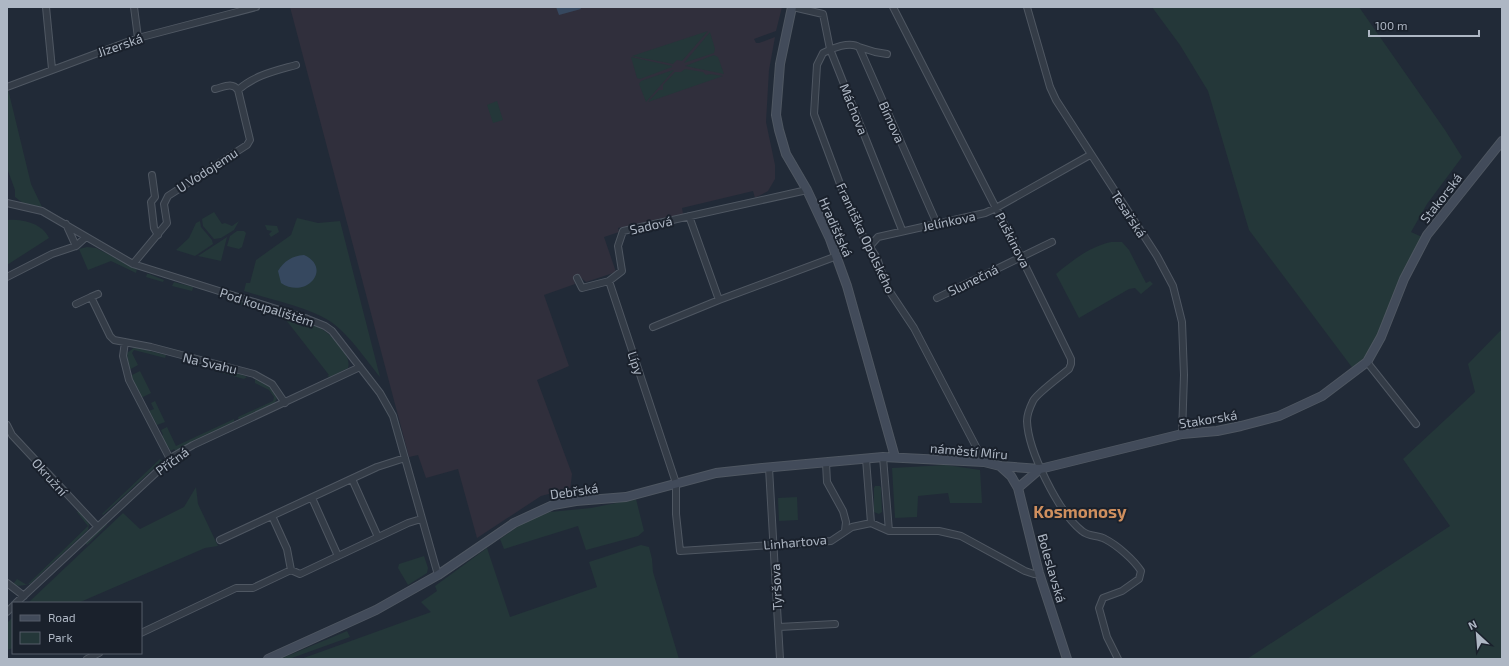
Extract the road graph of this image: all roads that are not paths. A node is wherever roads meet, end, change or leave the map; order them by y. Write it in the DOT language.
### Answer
graph roads {
  1 [pos="46,7"];
  2 [pos="134,7"];
  3 [pos="256,7"];
  4 [pos="793,7"];
  5 [pos="893,7"];
  6 [pos="1027,7"];
  7 [pos="235,10"];
  8 [pos="138,38"];
  9 [pos="859,46"];
  10 [pos="830,49"];
  11 [pos="888,54"];
  12 [pos="296,65"];
  13 [pos="52,69"];
  14 [pos="7,87"];
  15 [pos="215,89"];
  16 [pos="238,90"];
  17 [pos="1502,141"];
  18 [pos="1090,155"];
  19 [pos="152,175"];
  20 [pos="807,190"];
  21 [pos="7,203"];
  22 [pos="996,208"];
  23 [pos="689,216"];
  24 [pos="66,224"];
  25 [pos="937,224"];
  26 [pos="902,230"];
  27 [pos="158,235"];
  28 [pos="86,237"];
  29 [pos="1052,242"];
  30 [pos="76,246"];
  31 [pos="870,246"];
  32 [pos="836,256"];
  33 [pos="1021,257"];
  34 [pos="133,264"];
  35 [pos="7,277"];
  36 [pos="577,278"];
  37 [pos="609,281"];
  38 [pos="98,294"];
  39 [pos="91,297"];
  40 [pos="937,298"];
  41 [pos="719,300"];
  42 [pos="76,304"];
  43 [pos="653,327"];
  44 [pos="125,342"];
  45 [pos="1367,362"];
  46 [pos="360,367"];
  47 [pos="285,403"];
  48 [pos="1416,424"];
  49 [pos="7,425"];
  50 [pos="1182,434"];
  51 [pos="884,457"];
  52 [pos="895,457"];
  53 [pos="405,458"];
  54 [pos="170,459"];
  55 [pos="866,459"];
  56 [pos="984,462"];
  57 [pos="826,463"];
  58 [pos="1000,466"];
  59 [pos="769,468"];
  60 [pos="1040,469"];
  61 [pos="352,479"];
  62 [pos="676,483"];
  63 [pos="1018,488"];
  64 [pos="312,498"];
  65 [pos="272,516"];
  66 [pos="421,519"];
  67 [pos="871,524"];
  68 [pos="97,526"];
  69 [pos="845,531"];
  70 [pos="889,531"];
  71 [pos="378,537"];
  72 [pos="220,540"];
  73 [pos="774,545"];
  74 [pos="680,551"];
  75 [pos="338,556"];
  76 [pos="292,570"];
  77 [pos="1039,573"];
  78 [pos="438,575"];
  79 [pos="7,583"];
  80 [pos="24,596"];
  81 [pos="17,602"];
  82 [pos="834,624"];
  83 [pos="779,627"];
  84 [pos="142,633"];
  85 [pos="97,654"];
  86 [pos="87,659"];
  87 [pos="268,659"];
  88 [pos="780,659"];
  89 [pos="1067,659"];
  90 [pos="1118,659"];
  1 -- 13 [label="street"];
  2 -- 8 [label="street"];
  3 -- 7 [label="street, Jizerská"];
  4 -- 10 [label="street, Máchova"];
  4 -- 20 [label="main road, Hradišťská"];
  5 -- 22 [label="street, Puškinova"];
  6 -- 18 [label="street, Tesařská"];
  7 -- 8 [label="street, Jizerská"];
  8 -- 13 [label="street, Jizerská"];
  9 -- 10 [label="street"];
  9 -- 11 [label="street"];
  9 -- 25 [label="street, Bímova"];
  10 -- 26 [label="street, Máchova"];
  10 -- 31 [label="street, Františka Opolského"];
  12 -- 16 [label="street"];
  13 -- 14 [label="street, Jizerská"];
  15 -- 16 [label="street"];
  16 -- 27 [label="street, U Vodojemu"];
  17 -- 45 [label="main road, Stakorská"];
  18 -- 22 [label="street, Jelínkova"];
  18 -- 50 [label="street, Tesařská"];
  19 -- 27 [label="street"];
  20 -- 23 [label="street, Sadová"];
  20 -- 32 [label="main road, Hradišťská"];
  21 -- 24 [label="street, Pod koupalištěm"];
  22 -- 25 [label="street, Jelínkova"];
  22 -- 33 [label="street, Puškinova"];
  23 -- 37 [label="street, Sadová"];
  23 -- 41 [label="street, Sadová"];
  24 -- 28 [label="street, Pod koupalištěm"];
  24 -- 30 [label="street"];
  25 -- 26 [label="street, Jelínkova"];
  26 -- 31 [label="street, Jelínkova"];
  27 -- 34 [label="street, U Vodojemu"];
  28 -- 30 [label="street"];
  28 -- 34 [label="street, Pod koupalištěm"];
  29 -- 33 [label="street, Slunečná"];
  30 -- 35 [label="street"];
  31 -- 56 [label="street, Františka Opolského"];
  32 -- 41 [label="street"];
  32 -- 52 [label="main road, Hradišťská"];
  33 -- 40 [label="street, Slunečná"];
  33 -- 60 [label="street, Puškinova"];
  34 -- 46 [label="street, Pod koupalištěm"];
  36 -- 37 [label="street"];
  37 -- 62 [label="street, Lípy"];
  38 -- 39 [label="street"];
  39 -- 42 [label="street"];
  39 -- 44 [label="street, Na Svahu"];
  41 -- 43 [label="street"];
  44 -- 47 [label="street, Na Svahu"];
  44 -- 54 [label="street"];
  45 -- 48 [label="street"];
  45 -- 50 [label="main road, Stakorská"];
  46 -- 47 [label="street, Příčná"];
  46 -- 53 [label="street, Pod koupalištěm"];
  47 -- 54 [label="street, Příčná"];
  49 -- 68 [label="street, Okružní"];
  50 -- 60 [label="main road, Stakorská"];
  51 -- 52 [label="main road, Debřská"];
  51 -- 55 [label="main road, Debřská"];
  51 -- 70 [label="street"];
  52 -- 56 [label="main road, náměstí Míru"];
  53 -- 61 [label="street"];
  53 -- 66 [label="street, Pod koupalištěm"];
  54 -- 68 [label="street, Příčná"];
  55 -- 57 [label="main road, Debřská"];
  55 -- 67 [label="street"];
  56 -- 58 [label="main road, náměstí Míru"];
  57 -- 59 [label="main road, Debřská"];
  57 -- 69 [label="street"];
  58 -- 60 [label="main road, náměstí Míru"];
  58 -- 63 [label="main road, Boleslavská"];
  59 -- 62 [label="main road, Debřská"];
  59 -- 73 [label="street, Tyršova"];
  60 -- 63 [label="main road"];
  60 -- 90 [label="street"];
  61 -- 64 [label="street"];
  61 -- 71 [label="street"];
  62 -- 74 [label="street, Lípy"];
  62 -- 78 [label="main road, Debřská"];
  63 -- 77 [label="main road, Boleslavská"];
  64 -- 65 [label="street"];
  64 -- 75 [label="street"];
  65 -- 72 [label="street"];
  65 -- 76 [label="street"];
  66 -- 71 [label="street"];
  66 -- 78 [label="street, Pod koupalištěm"];
  67 -- 69 [label="street, Linhartova"];
  67 -- 70 [label="street"];
  68 -- 80 [label="street, Příčná"];
  69 -- 73 [label="street, Linhartova"];
  70 -- 77 [label="street"];
  71 -- 75 [label="street"];
  73 -- 74 [label="street, Linhartova"];
  73 -- 83 [label="street, Tyršova"];
  75 -- 76 [label="street"];
  76 -- 84 [label="street"];
  77 -- 89 [label="main road, Boleslavská"];
  78 -- 87 [label="main road, Debřská"];
  79 -- 80 [label="street"];
  80 -- 81 [label="street, Příčná"];
  82 -- 83 [label="street"];
  83 -- 88 [label="street, Tyršova"];
  85 -- 86 [label="street"];
}
